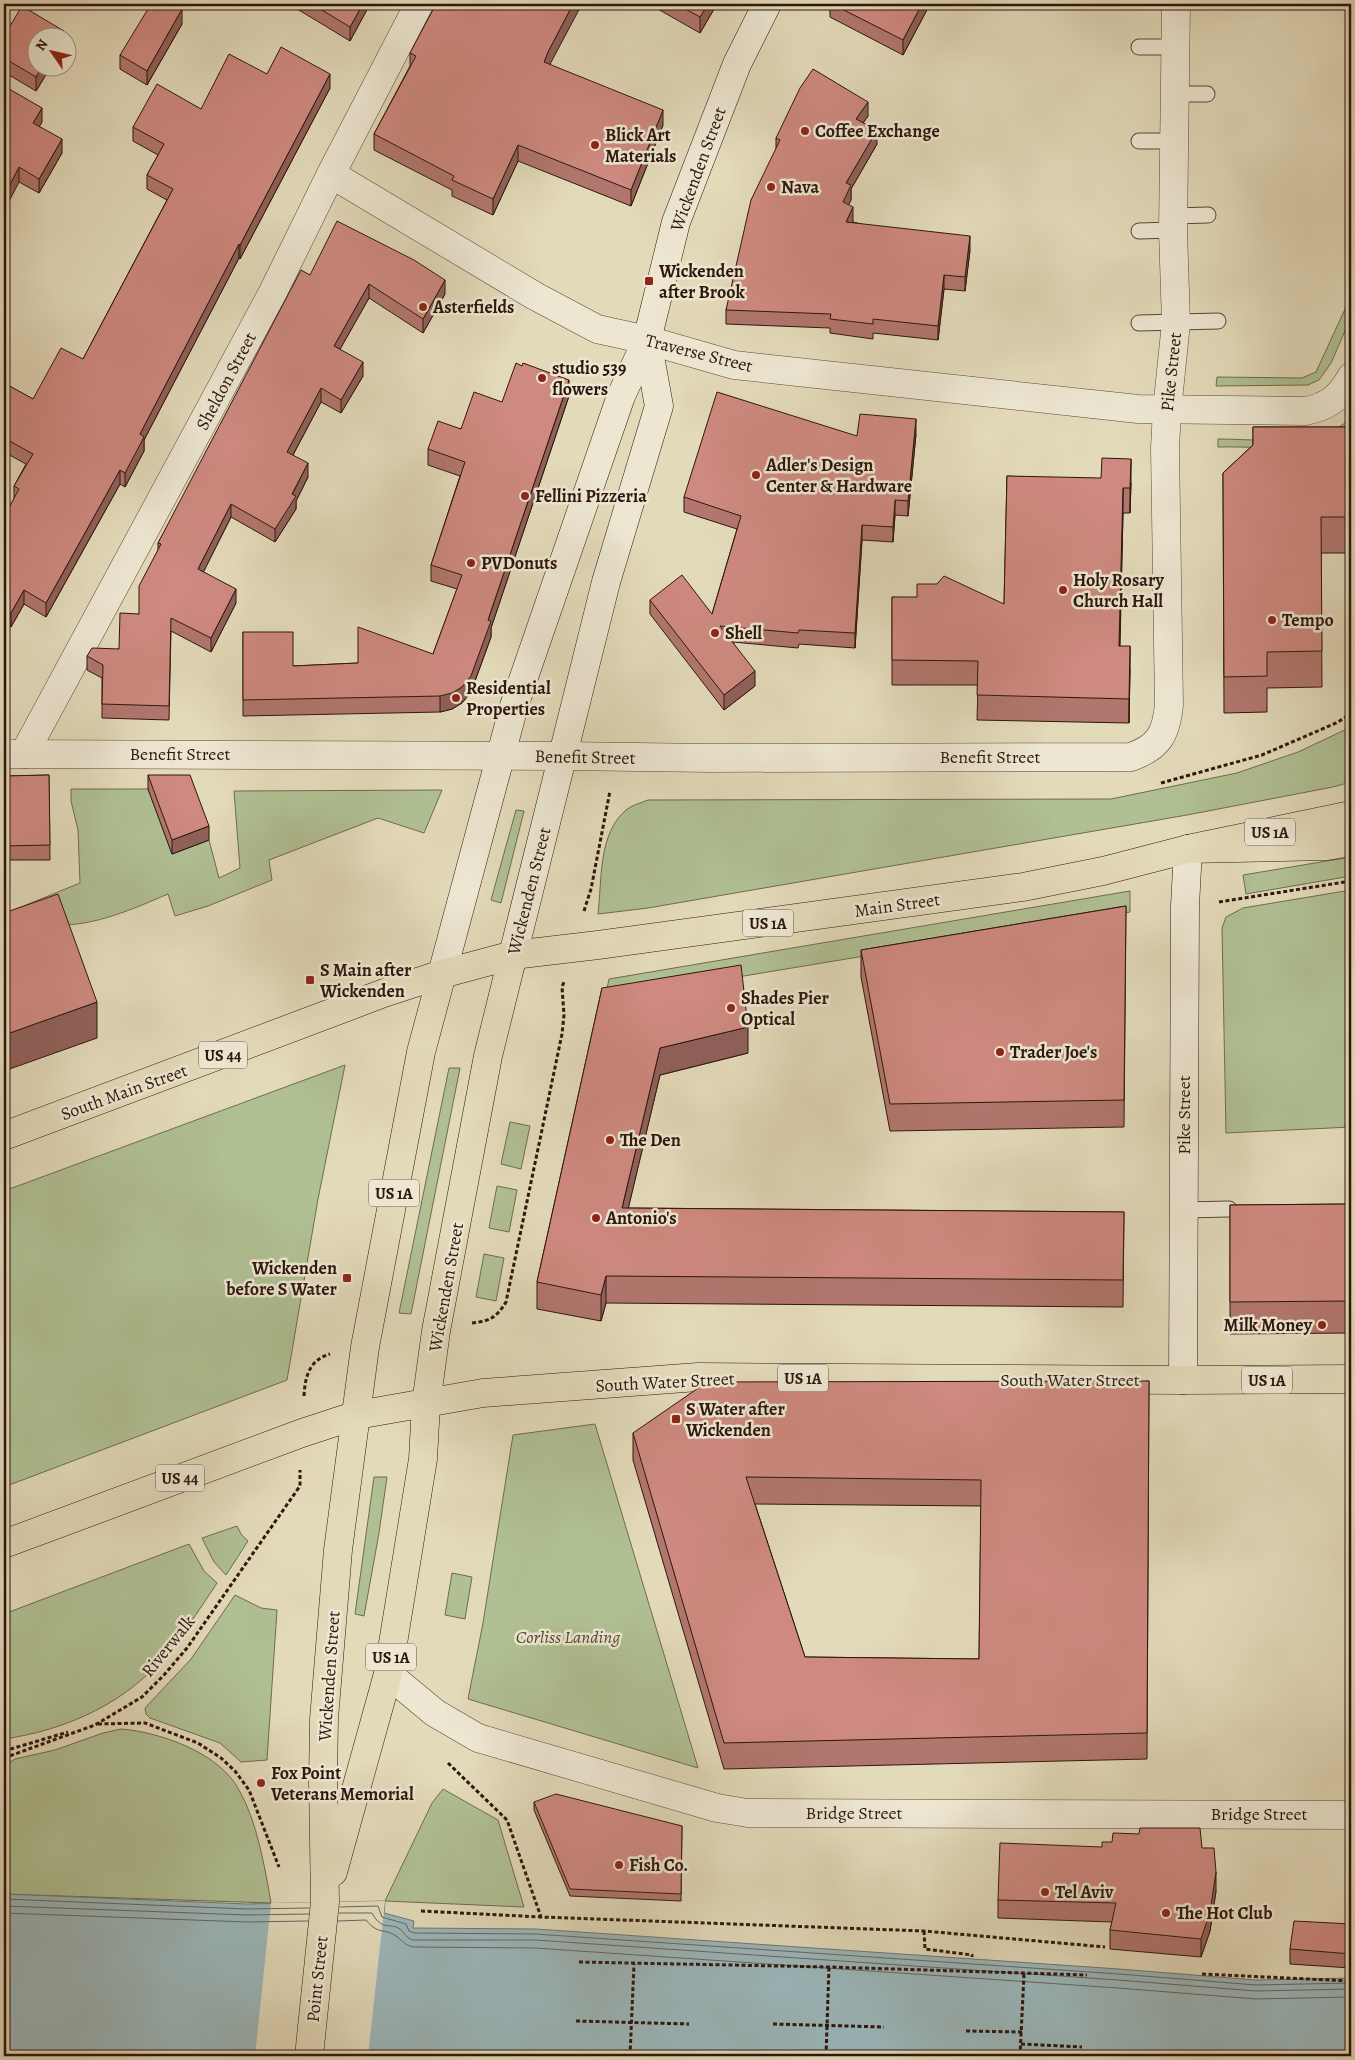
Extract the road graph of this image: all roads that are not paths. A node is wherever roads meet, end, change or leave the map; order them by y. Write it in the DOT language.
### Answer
graph roads {
  1 [pos="419,4"];
  2 [pos="767,4"];
  3 [pos="1176,4"];
  4 [pos="1139,47"];
  5 [pos="1176,47"];
  6 [pos="1174,94"];
  7 [pos="1207,94"];
  8 [pos="1139,141"];
  9 [pos="1173,141"];
  10 [pos="331,174"];
  11 [pos="1208,214"];
  12 [pos="1173,223"];
  13 [pos="1139,231"];
  14 [pos="1218,321"];
  15 [pos="1139,323"];
  16 [pos="1176,323"];
  17 [pos="647,340"];
  18 [pos="1351,377"];
  19 [pos="1167,410"];
  20 [pos="1160,738"];
  21 [pos="14,754"];
  22 [pos="500,756"];
  23 [pos="562,756"];
  24 [pos="1351,815"];
  25 [pos="1351,842"];
  26 [pos="1188,849"];
  27 [pos="513,955"];
  28 [pos="442,974"];
  29 [pos="4,1136"];
  30 [pos="1229,1209"];
  31 [pos="1184,1210"];
  32 [pos="1351,1379"];
  33 [pos="1183,1380"];
  34 [pos="426,1404"];
  35 [pos="357,1415"];
  36 [pos="4,1544"];
  37 [pos="388,1674"];
  38 [pos="1351,1815"];
  39 [pos="325,1902"];
  40 [pos="309,2056"];
  1 -- 10 [label="street, Sheldon Street"];
  2 -- 17 [label="street, Wickenden Street"];
  3 -- 5 [label="street, Pike Street"];
  4 -- 5 [label="lane"];
  5 -- 6 [label="street, Pike Street"];
  6 -- 7 [label="lane"];
  6 -- 9 [label="street, Pike Street"];
  8 -- 9 [label="lane"];
  9 -- 12 [label="street, Pike Street"];
  10 -- 17 [label="street, Traverse Street"];
  10 -- 21 [label="street, Sheldon Street"];
  11 -- 12 [label="lane"];
  12 -- 13 [label="lane"];
  12 -- 16 [label="street, Pike Street"];
  14 -- 16 [label="lane"];
  15 -- 16 [label="lane"];
  16 -- 19 [label="street, Pike Street"];
  17 -- 19 [label="street, Traverse Street"];
  17 -- 22 [label="street, Wickenden Street"];
  17 -- 23 [label="street, Wickenden Street"];
  18 -- 19 [label="street, Traverse Street"];
  19 -- 20 [label="street, Pike Street"];
  20 -- 23 [label="street, Benefit Street"];
  21 -- 22 [label="street, Benefit Street"];
  22 -- 23 [label="street, Benefit Street"];
  22 -- 28 [label="street, Wickenden Street"];
  23 -- 27 [label="street, Wickenden Street"];
  24 -- 26 [label="main road, US 1A"];
  25 -- 26 [label="main road, Main Street"];
  26 -- 27 [label="main road, Main Street / US 1A"];
  26 -- 31 [label="street, Pike Street"];
  27 -- 28 [label="main road, Main Street / US 1A"];
  27 -- 34 [label="main road, Wickenden Street"];
  28 -- 29 [label="main road, South Main Street / US 44"];
  28 -- 35 [label="main road, Wickenden Street / US 1A"];
  30 -- 31 [label="lane"];
  31 -- 33 [label="street, Pike Street"];
  32 -- 33 [label="main road, South Water Street / US 1A"];
  33 -- 34 [label="main road, South Water Street / US 1A"];
  34 -- 35 [label="main road, South Water Street / US 44"];
  34 -- 37 [label="main road, Wickenden Street / US 1A"];
  35 -- 36 [label="main road, South Water Street / US 44"];
  35 -- 39 [label="main road, Wickenden Street / US 1A"];
  37 -- 38 [label="street, Bridge Street"];
  37 -- 39 [label="main road, Wickenden Street / US 1A"];
  39 -- 40 [label="main road, Point Street / US 1A"];
}
